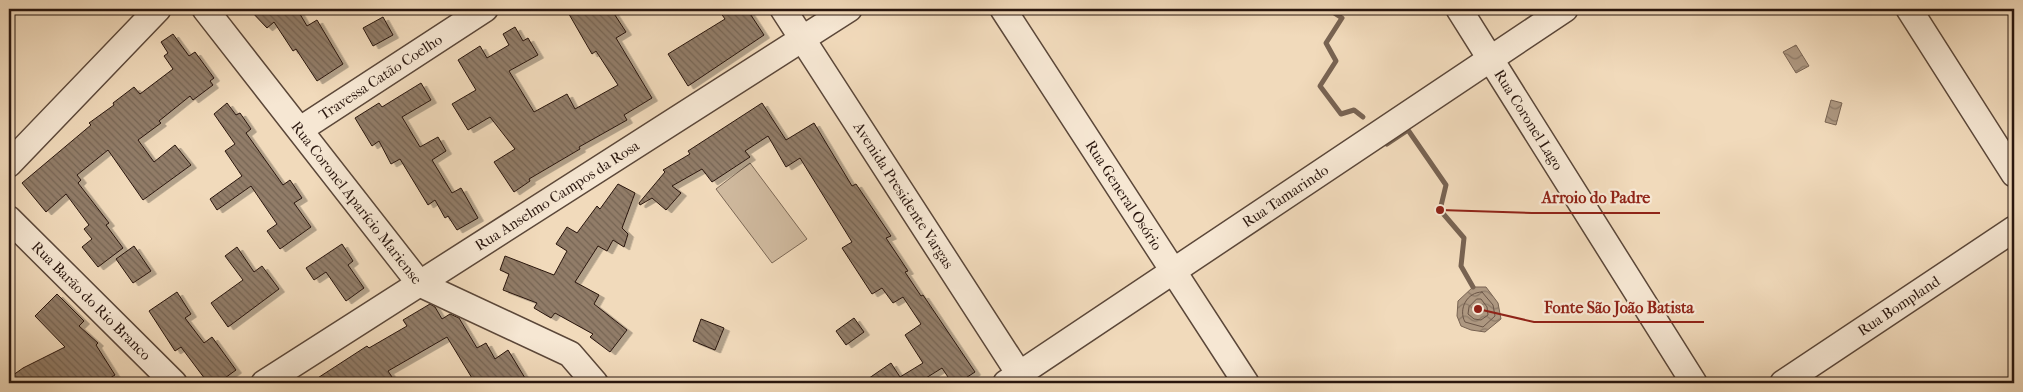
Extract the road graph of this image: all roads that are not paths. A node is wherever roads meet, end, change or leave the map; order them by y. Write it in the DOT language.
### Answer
graph roads {
  1 [pos="158,9"];
  2 [pos="205,9"];
  3 [pos="485,9"];
  4 [pos="782,9"];
  5 [pos="848,9"];
  6 [pos="1002,9"];
  7 [pos="1458,9"];
  8 [pos="1565,9"];
  9 [pos="1909,9"];
  10 [pos="801,38"];
  11 [pos="1490,58"];
  12 [pos="301,129"];
  13 [pos="9,164"];
  14 [pos="2014,174"];
  15 [pos="9,219"];
  16 [pos="2014,229"];
  17 [pos="1174,271"];
  18 [pos="420,284"];
  19 [pos="1017,380"];
  20 [pos="174,383"];
  21 [pos="264,383"];
  22 [pos="595,383"];
  23 [pos="1246,383"];
  24 [pos="1694,383"];
  25 [pos="1783,383"];
  1 -- 13 [label="street"];
  2 -- 12 [label="street, Rua Coronel Aparício Mariense"];
  3 -- 12 [label="street, Travessa Catão Coelho"];
  4 -- 10 [label="street, Avenida Presidente Vargas"];
  5 -- 10 [label="street, Rua Anselmo Campos da Rosa"];
  6 -- 17 [label="street, Rua General Osório"];
  7 -- 11 [label="street, Rua Coronel Lago"];
  8 -- 11 [label="street, Rua Tamarindo"];
  9 -- 14 [label="street"];
  10 -- 18 [label="street, Rua Anselmo Campos da Rosa"];
  10 -- 19 [label="street, Avenida Presidente Vargas"];
  11 -- 17 [label="street, Rua Tamarindo"];
  11 -- 24 [label="street, Rua Coronel Lago"];
  12 -- 18 [label="street, Rua Coronel Aparício Mariense"];
  15 -- 20 [label="street, Rua Barão do Rio Branco"];
  16 -- 25 [label="street, Rua Bompland"];
  17 -- 19 [label="street, Rua Tamarindo"];
  17 -- 23 [label="street, Rua General Osório"];
  18 -- 21 [label="street, Rua Anselmo Campos da Rosa"];
  18 -- 22 [label="street, Rua Coronel Aparício Mariense"];
}
